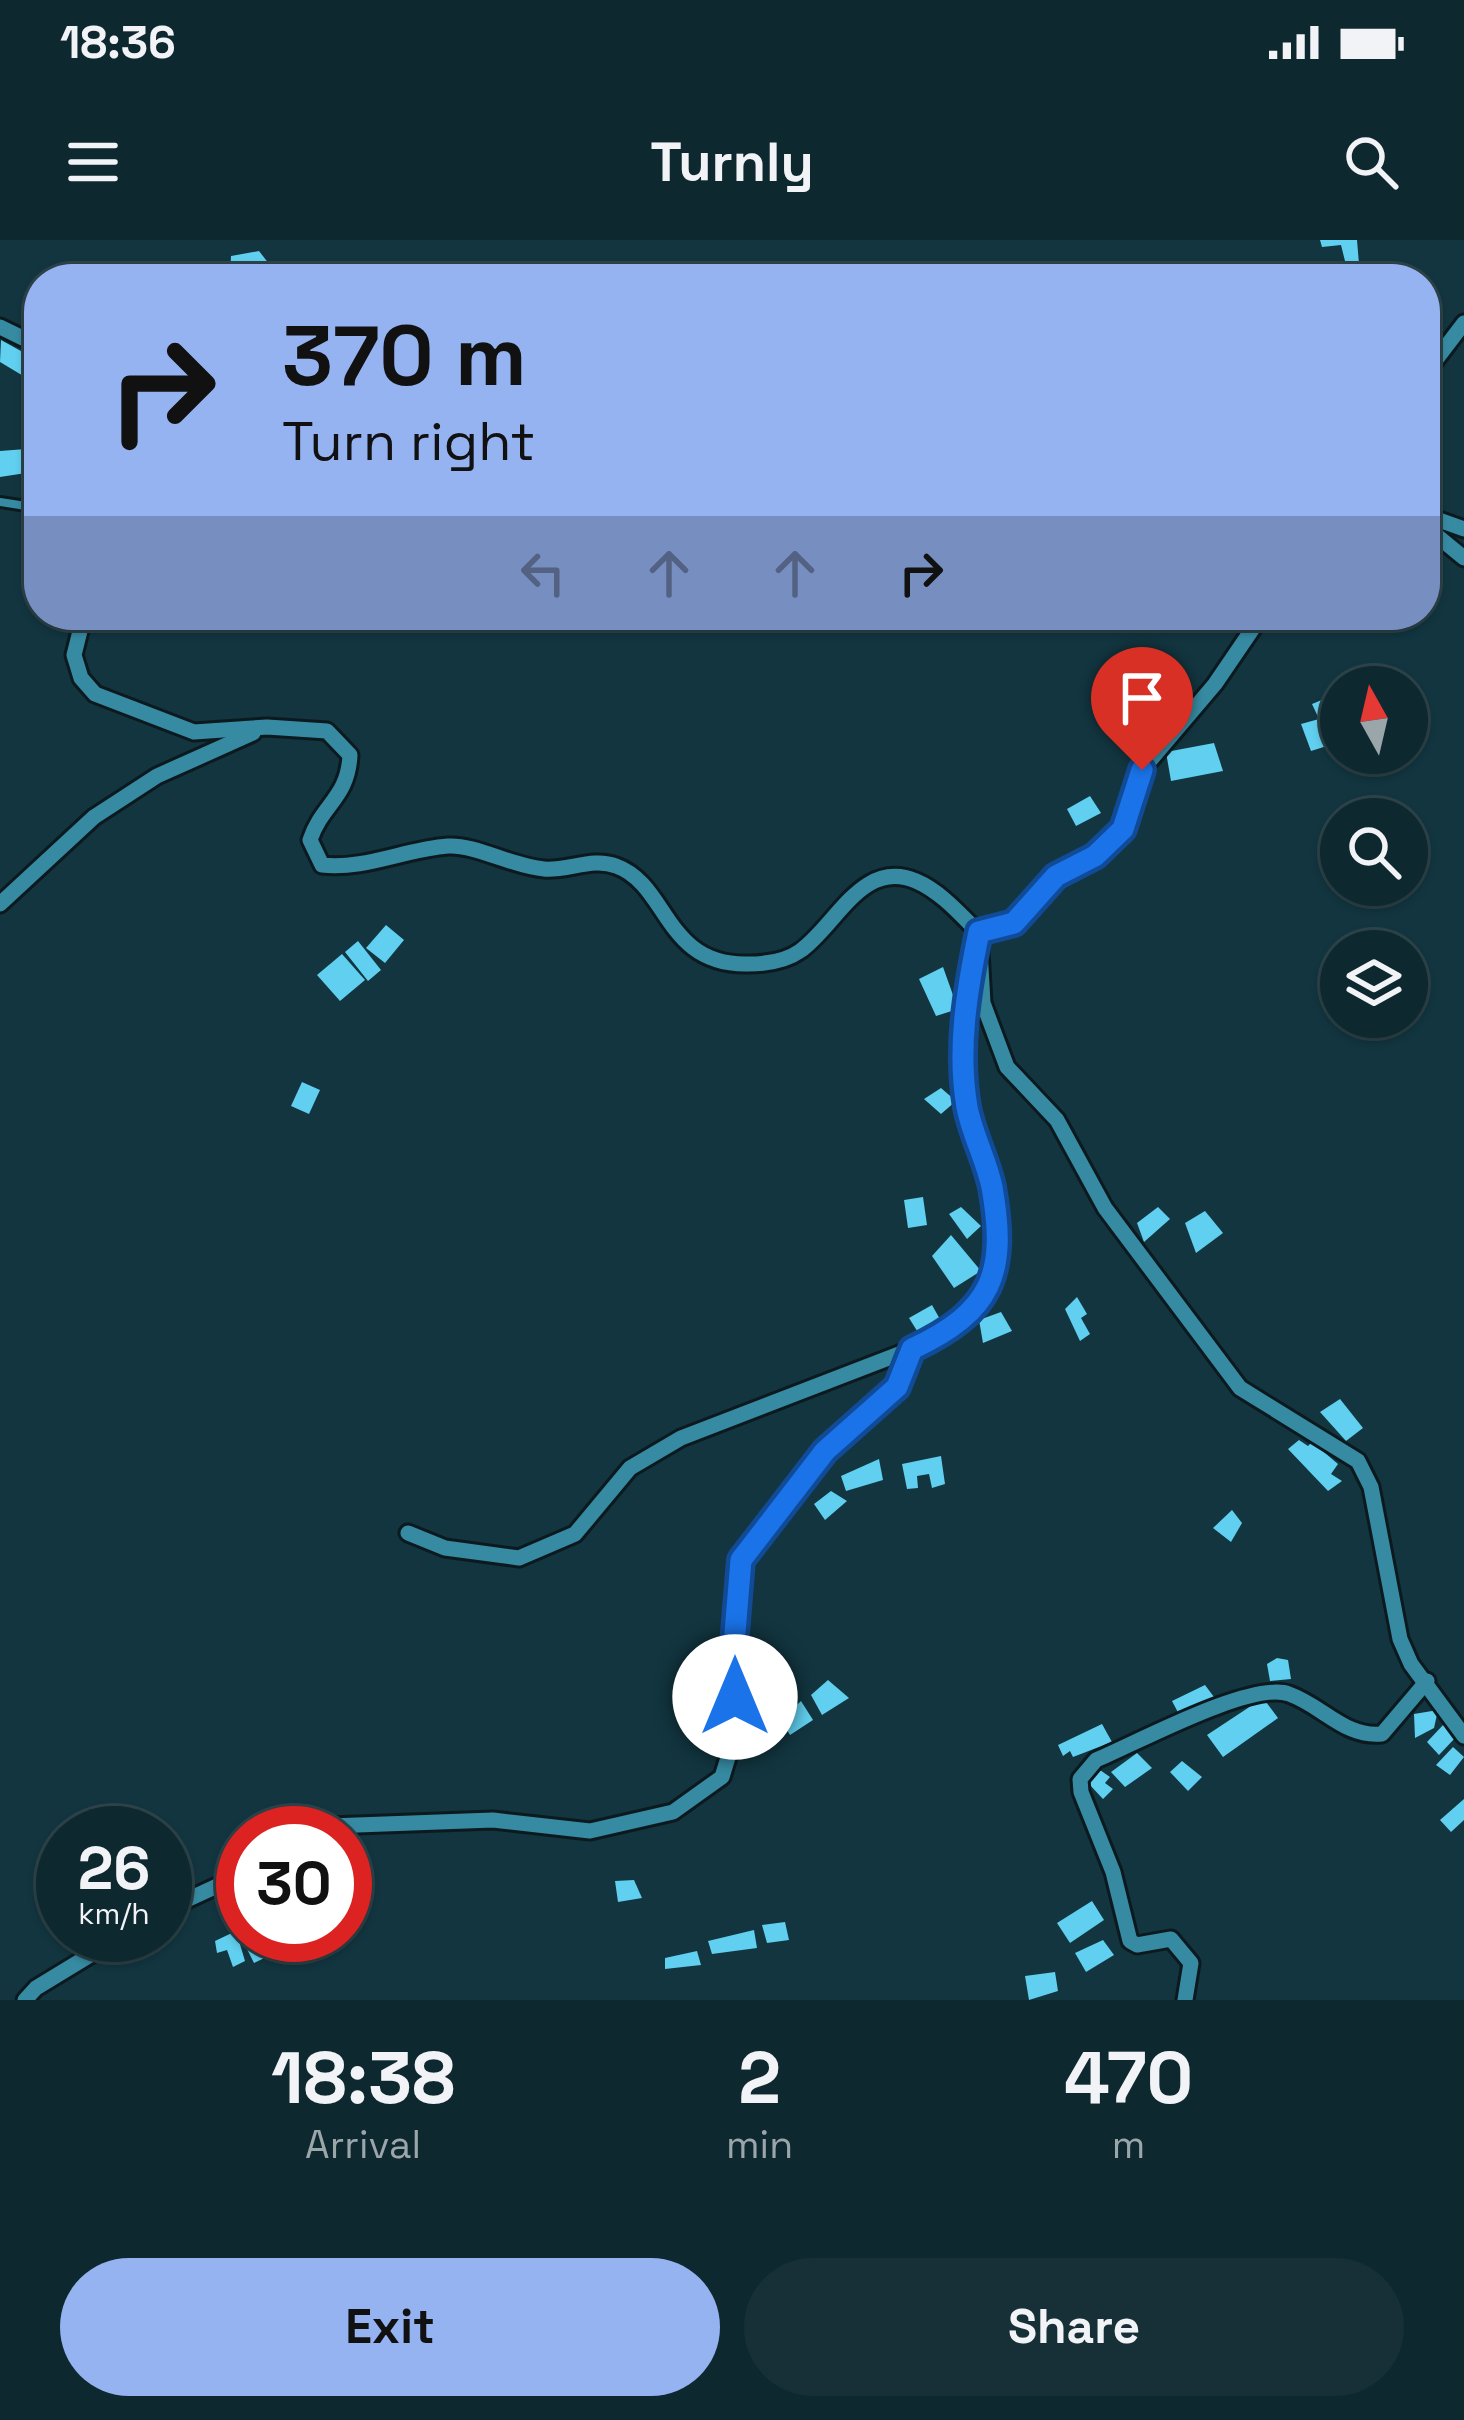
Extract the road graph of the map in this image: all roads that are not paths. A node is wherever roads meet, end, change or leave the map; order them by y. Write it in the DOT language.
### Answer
graph roads {
  1 [pos="1464,323"];
  2 [pos="1440,354"];
  3 [pos="1440,538"];
  4 [pos="1464,558"];
  5 [pos="80,630"];
  6 [pos="1252,630"];
  7 [pos="267,727"];
  8 [pos="2,895"];
  9 [pos="979,932"];
  10 [pos="912,1349"];
  11 [pos="408,1532"];
  12 [pos="1426,1681"];
  13 [pos="1464,1736"];
  14 [pos="372,1824"];
  15 [pos="79,1962"];
  16 [pos="25,2000"];
  17 [pos="1185,2000"];
  1 -- 2 [label="street"];
  3 -- 4 [label="street"];
  5 -- 7 [label="street"];
  6 -- 9 [label="street"];
  7 -- 8 [label="street"];
  7 -- 9 [label="street"];
  9 -- 10 [label="street"];
  9 -- 12 [label="street"];
  10 -- 11 [label="street"];
  10 -- 14 [label="street"];
  12 -- 13 [label="street"];
  12 -- 17 [label="street"];
  15 -- 16 [label="street"];
}
